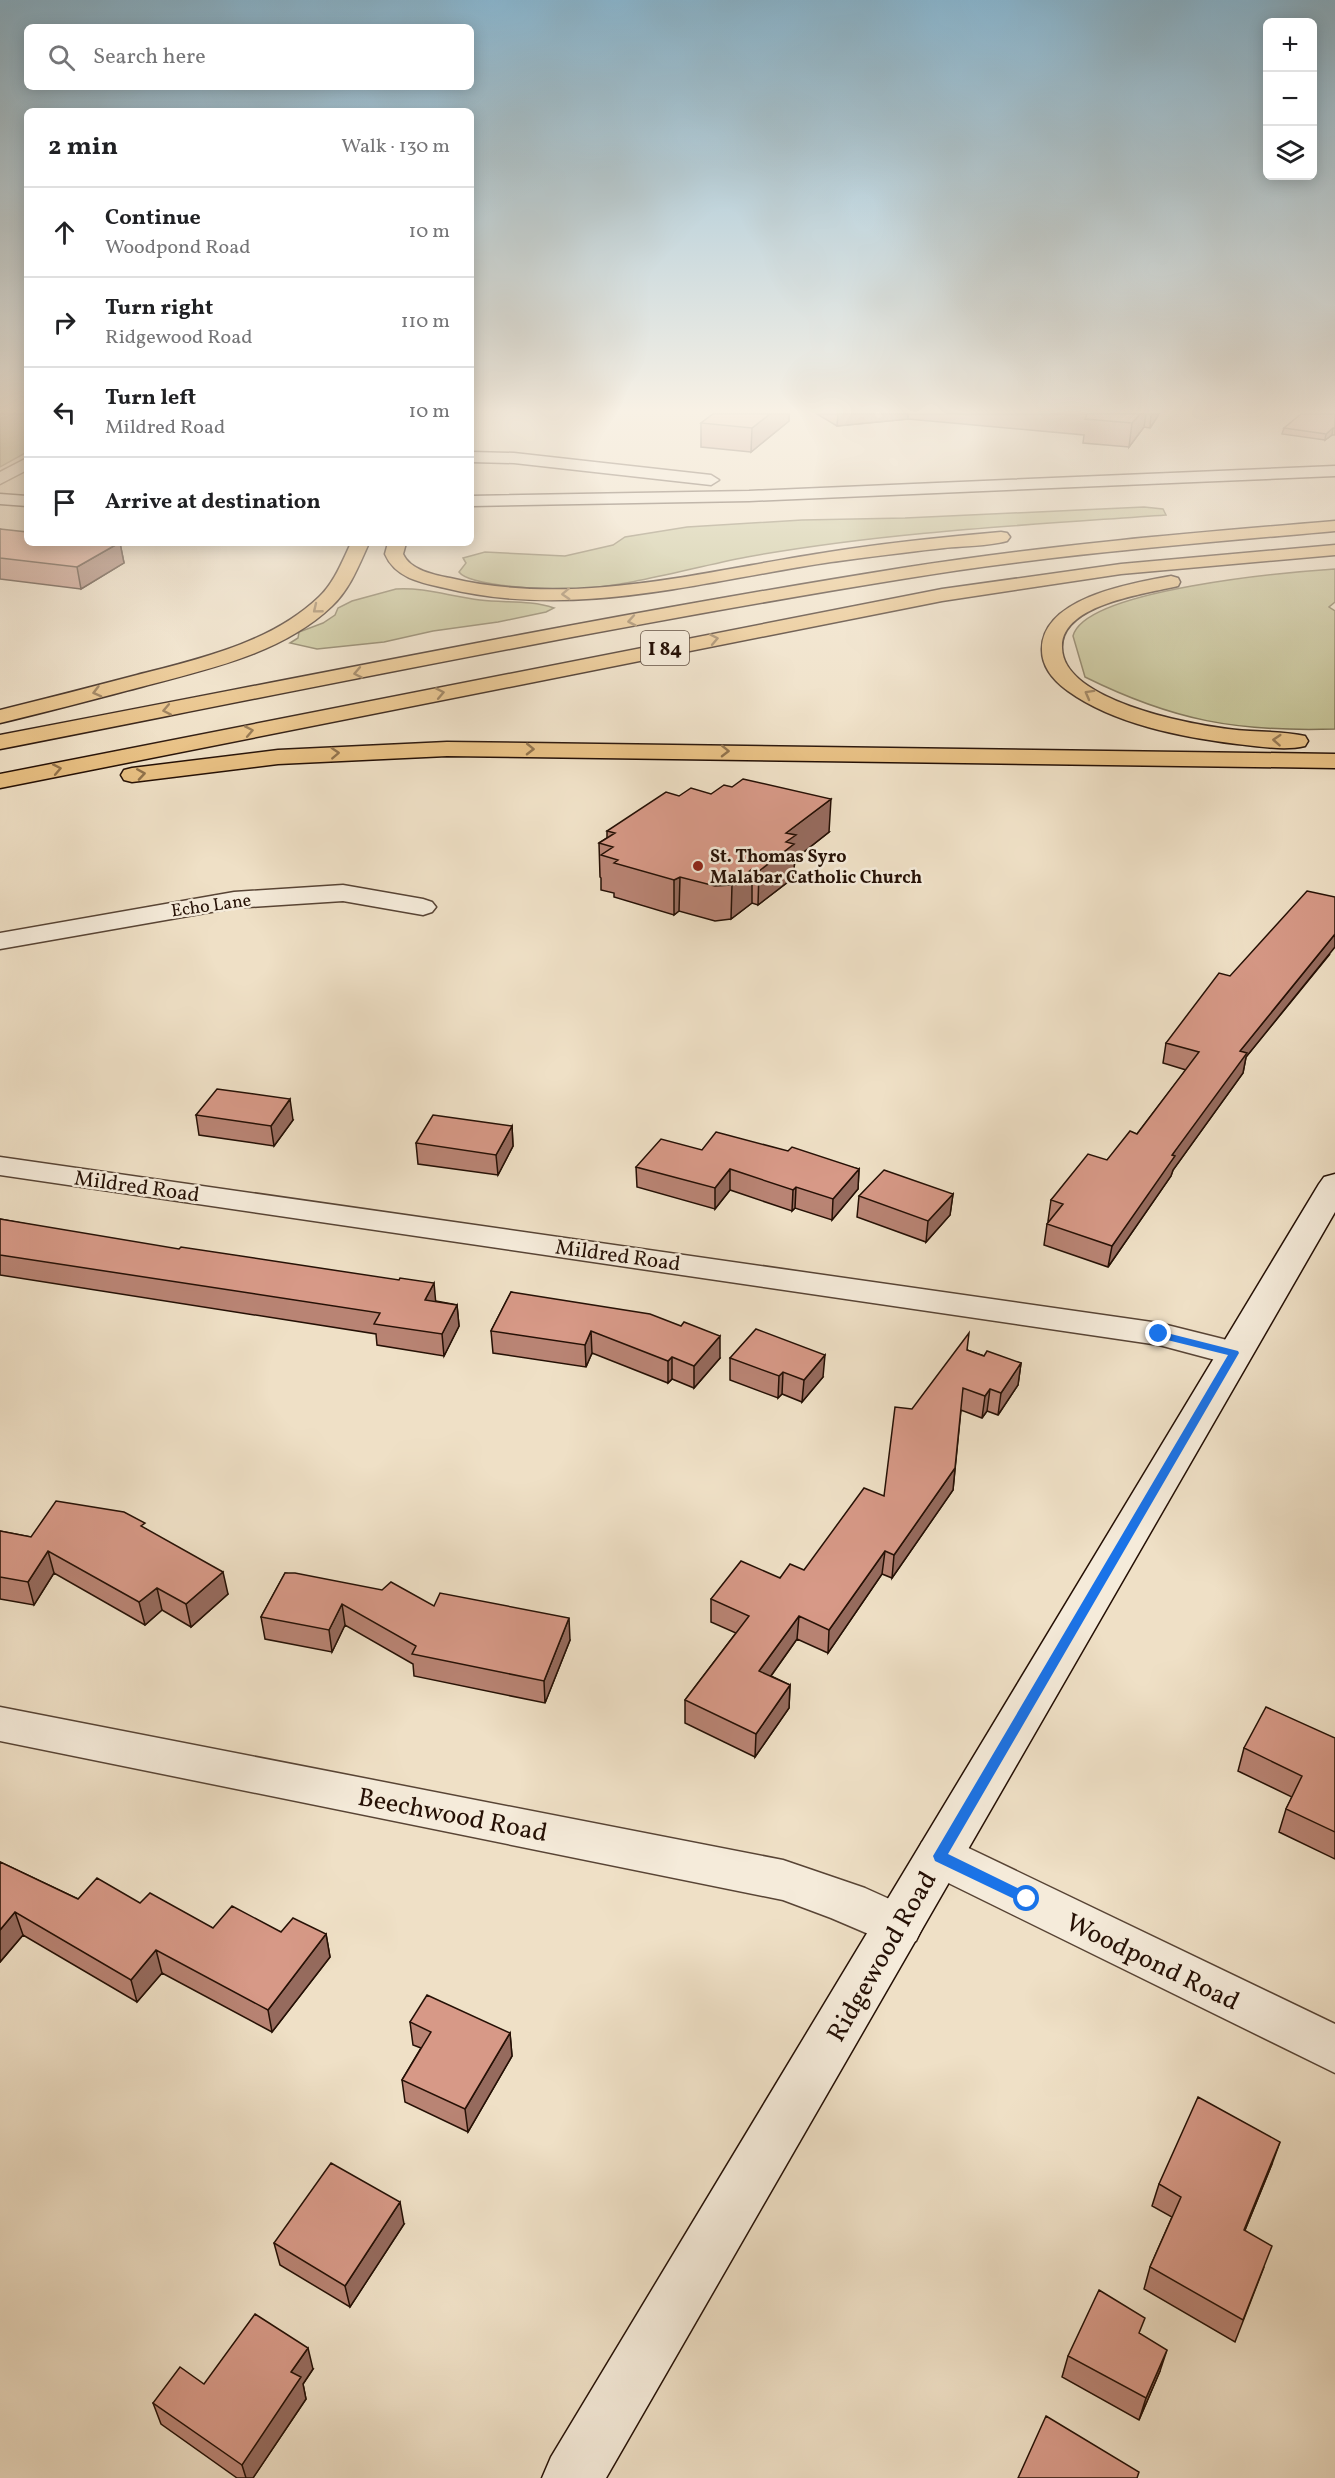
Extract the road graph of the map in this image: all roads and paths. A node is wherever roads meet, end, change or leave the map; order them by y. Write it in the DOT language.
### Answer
graph roads {
  1 [pos="1122,530"];
  2 [pos="1293,530"];
  3 [pos="1092,531"];
  4 [pos="1022,535"];
  5 [pos="358,546"];
  6 [pos="396,546"];
  7 [pos="1335,550"];
  8 [pos="1335,561"];
  9 [pos="0,717"];
  10 [pos="0,742"];
  11 [pos="1316,742"];
  12 [pos="1335,761"];
  13 [pos="0,781"];
  14 [pos="0,795"];
  15 [pos="423,907"];
  16 [pos="0,941"];
  17 [pos="0,1166"];
  18 [pos="1335,1184"];
  19 [pos="1234,1353"];
  20 [pos="0,1724"];
  21 [pos="939,1856"];
  22 [pos="899,1926"];
  23 [pos="1335,2049"];
  24 [pos="572,2478"];
  1 -- 3 [label="highway"];
  2 -- 10 [label="highway, I 84, one-way"];
  4 -- 6 [label="highway, one-way"];
  5 -- 9 [label="highway, one-way"];
  13 -- 7 [label="highway, I 84, one-way"];
  11 -- 8 [label="highway, one-way"];
  14 -- 12 [label="highway, one-way"];
  15 -- 16 [label="main road, Echo Lane"];
  17 -- 19 [label="main road, Mildred Road"];
  18 -- 19 [label="main road, Ridgewood Road"];
  19 -- 21 [label="main road, Ridgewood Road"];
  20 -- 22 [label="main road, Beechwood Road"];
  21 -- 22 [label="main road, Ridgewood Road"];
  21 -- 23 [label="main road, Woodpond Road"];
  22 -- 24 [label="main road, Ridgewood Road"];
}
